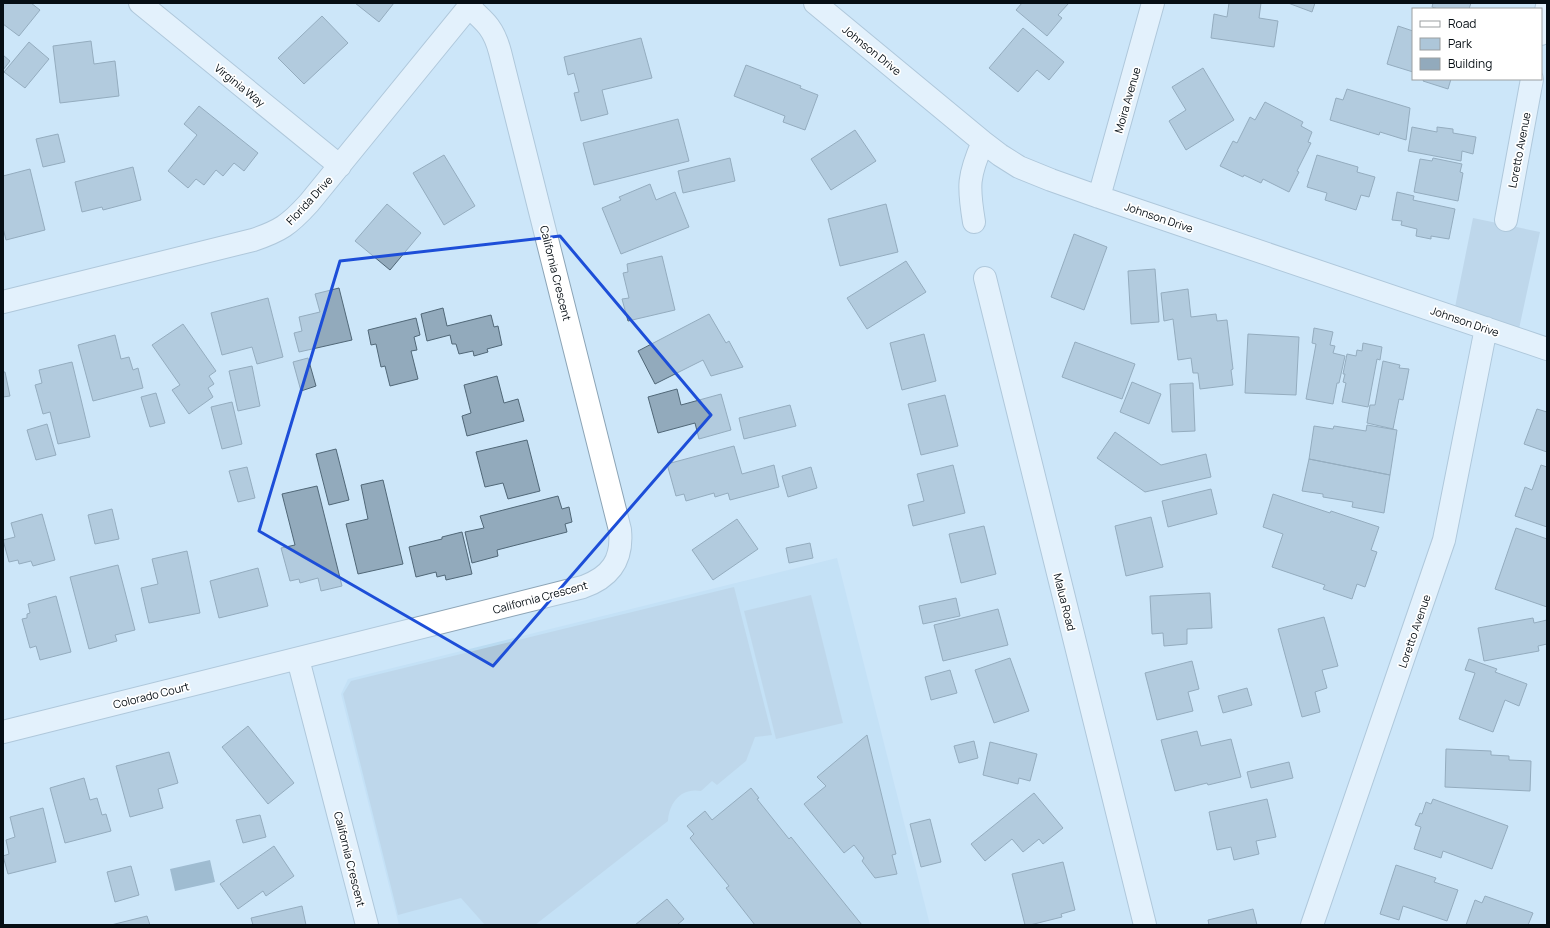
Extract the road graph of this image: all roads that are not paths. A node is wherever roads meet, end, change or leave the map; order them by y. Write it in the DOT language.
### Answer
graph roads {
  1 [pos="140,3"];
  2 [pos="815,3"];
  3 [pos="1153,3"];
  4 [pos="471,5"];
  5 [pos="1547,6"];
  6 [pos="1542,29"];
  7 [pos="1532,80"];
  8 [pos="983,142"];
  9 [pos="340,166"];
  10 [pos="1099,197"];
  11 [pos="1506,220"];
  12 [pos="974,222"];
  13 [pos="986,278"];
  14 [pos="3,302"];
  15 [pos="1486,328"];
  16 [pos="1547,349"];
  17 [pos="298,659"];
  18 [pos="3,732"];
  19 [pos="367,925"];
  20 [pos="1146,925"];
  21 [pos="1312,925"];
  1 -- 9 [label="street, Virginia Way"];
  2 -- 8 [label="street, Johnson Drive"];
  3 -- 10 [label="street, Moira Avenue"];
  4 -- 9 [label="street, Florida Drive"];
  4 -- 17 [label="street, California Crescent"];
  5 -- 6 [label="street"];
  7 -- 11 [label="street, Loretto Avenue"];
  8 -- 10 [label="street, Johnson Drive"];
  8 -- 12 [label="street"];
  9 -- 14 [label="street, Florida Drive"];
  10 -- 15 [label="street, Johnson Drive"];
  13 -- 20 [label="street, Malua Road"];
  15 -- 16 [label="street, Johnson Drive"];
  15 -- 21 [label="street, Loretto Avenue"];
  17 -- 18 [label="street, Colorado Court"];
  17 -- 19 [label="street, California Crescent"];
}
